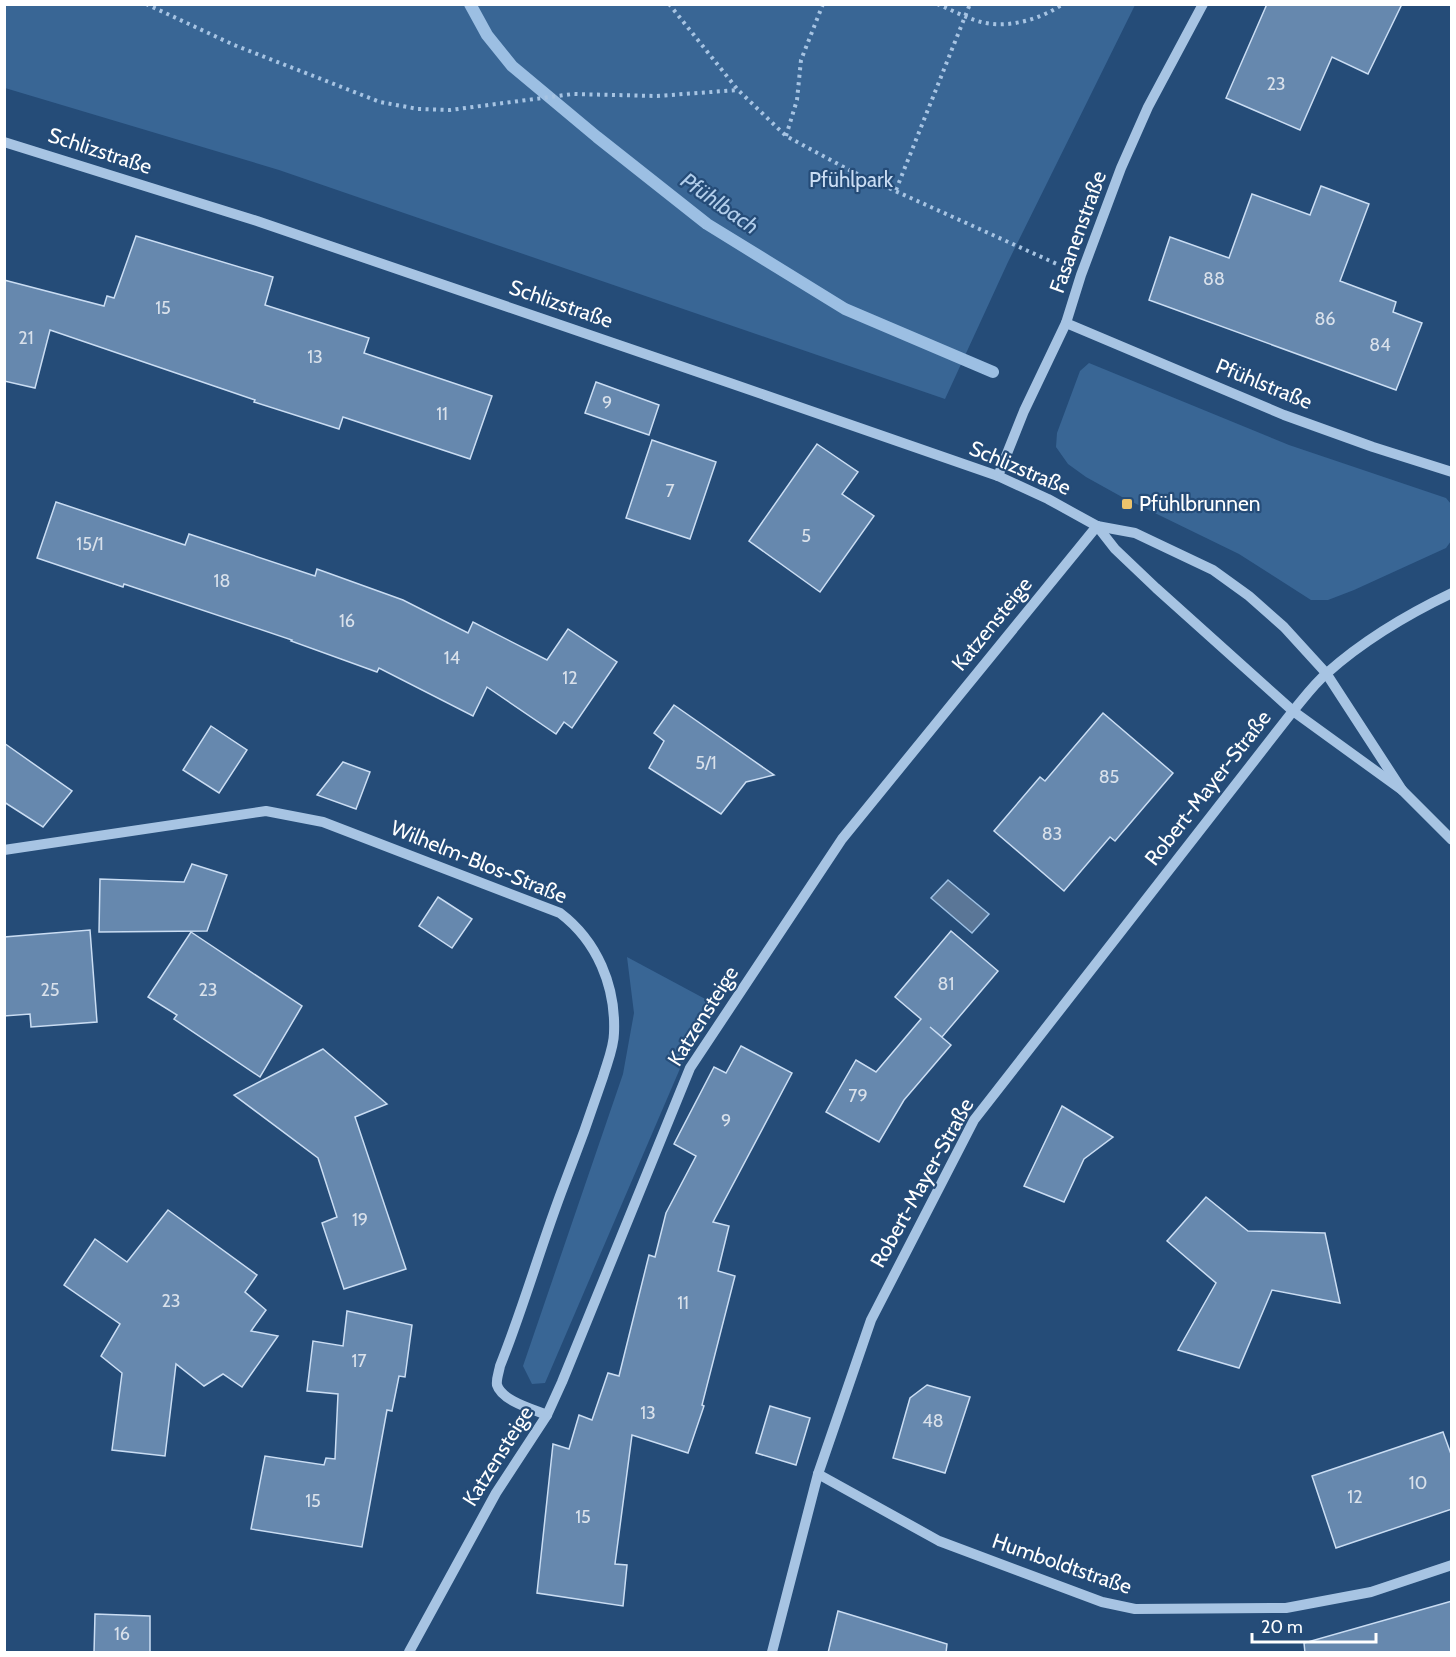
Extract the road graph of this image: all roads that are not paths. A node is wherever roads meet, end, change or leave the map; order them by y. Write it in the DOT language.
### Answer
graph roads {
  1 [pos="1203,4"];
  2 [pos="4,142"];
  3 [pos="1066,323"];
  4 [pos="1452,472"];
  5 [pos="998,476"];
  6 [pos="1097,526"];
  7 [pos="1452,593"];
  8 [pos="1326,673"];
  9 [pos="1293,711"];
  10 [pos="1402,790"];
  11 [pos="1452,840"];
  12 [pos="4,850"];
  13 [pos="547,1415"];
  14 [pos="818,1474"];
  15 [pos="1452,1565"];
  16 [pos="409,1653"];
  17 [pos="772,1653"];
  1 -- 3 [label="street, Fasanenstraße"];
  2 -- 5 [label="street, Schlizstraße"];
  3 -- 4 [label="street, Pfühlstraße"];
  3 -- 5 [label="street, Fasanenstraße"];
  5 -- 6 [label="street, Schlizstraße"];
  6 -- 8 [label="street, Schlizstraße"];
  6 -- 9 [label="street, Schlizstraße"];
  6 -- 13 [label="street, Katzensteige"];
  7 -- 8 [label="street"];
  8 -- 9 [label="street"];
  8 -- 10 [label="street, Schlizstraße"];
  9 -- 10 [label="street, Schlizstraße"];
  9 -- 14 [label="street, Robert-Mayer-Straße"];
  10 -- 11 [label="street"];
  12 -- 13 [label="street, Wilhelm-Blos-Straße"];
  13 -- 16 [label="street, Katzensteige"];
  14 -- 15 [label="street, Humboldtstraße"];
  14 -- 17 [label="street, Robert-Mayer-Straße"];
}
